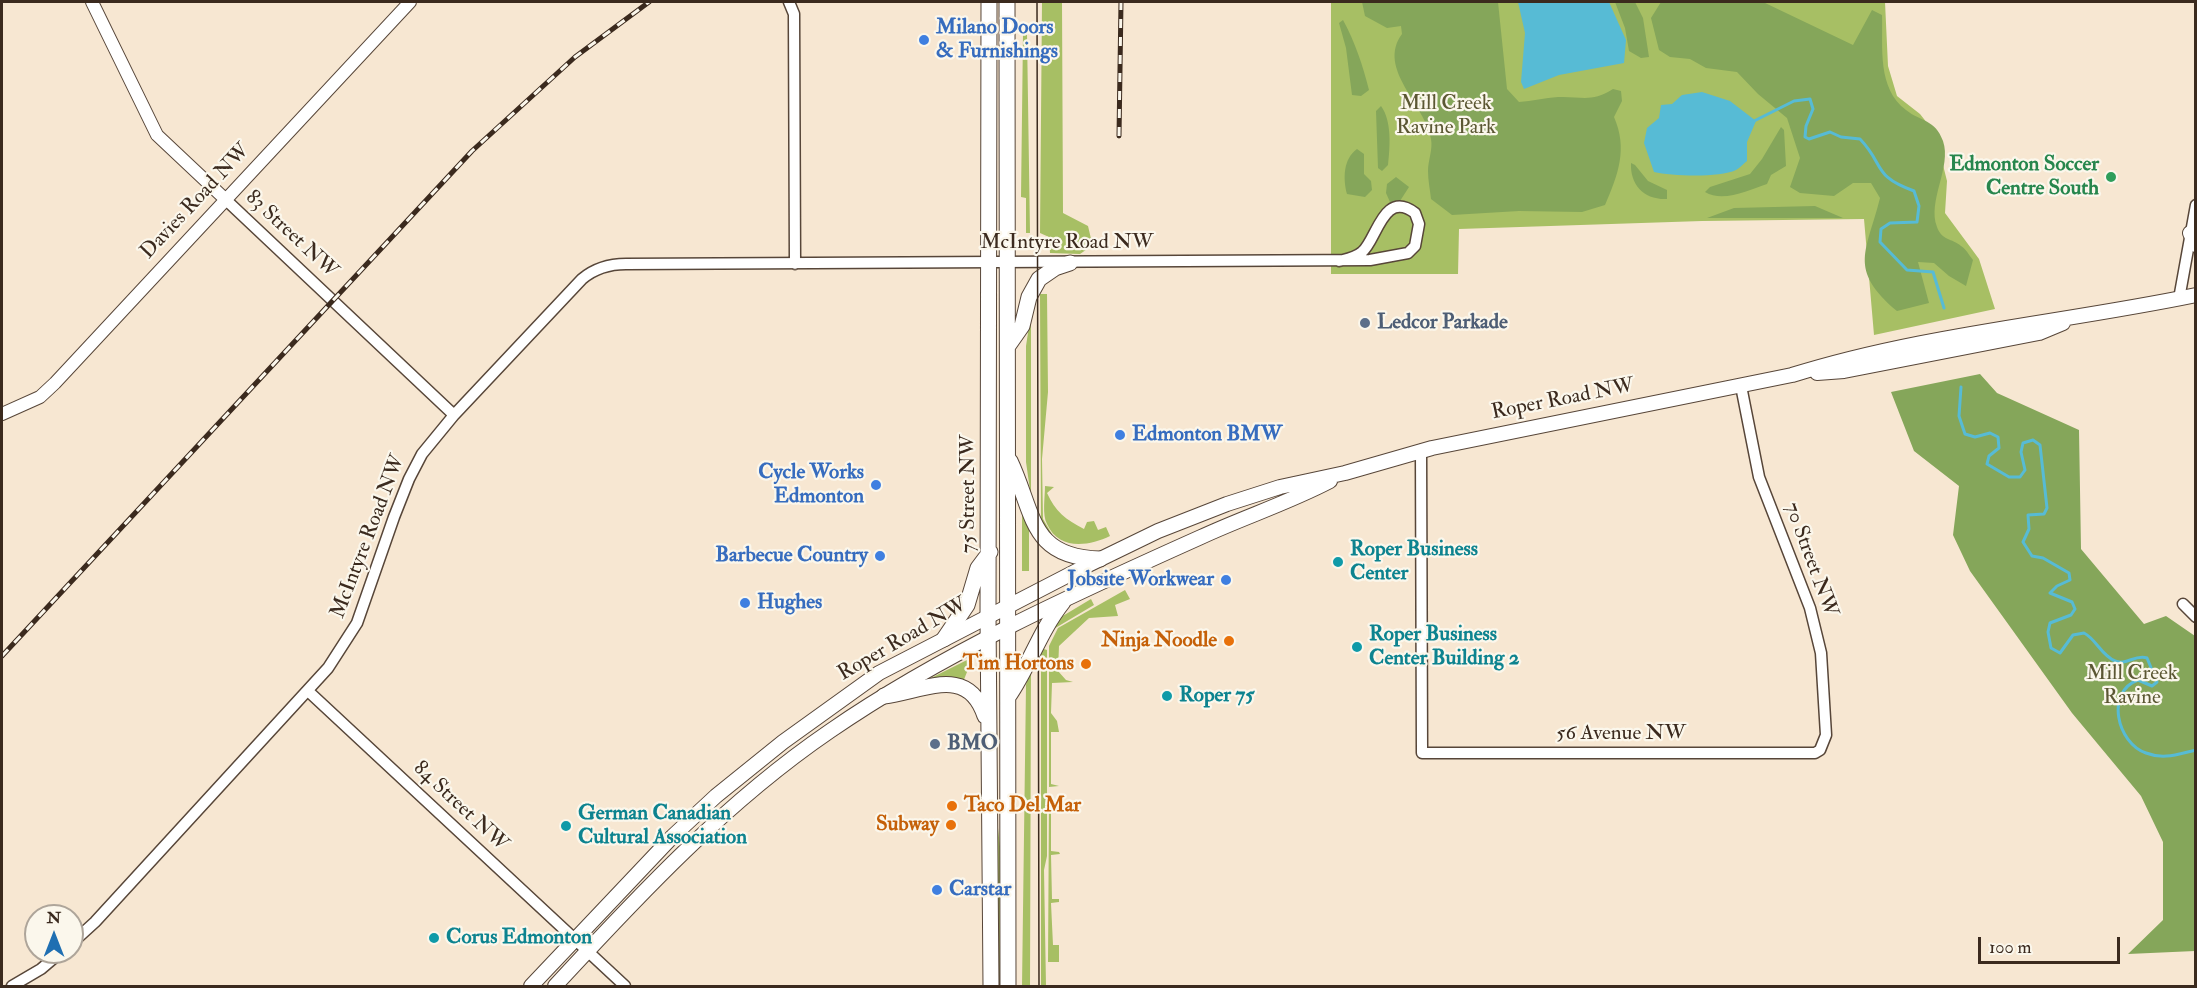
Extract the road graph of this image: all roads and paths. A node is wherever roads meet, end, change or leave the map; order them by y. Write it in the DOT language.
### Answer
graph roads {
  1 [pos="92,2"];
  2 [pos="410,2"];
  3 [pos="789,2"];
  4 [pos="989,2"];
  5 [pos="1007,2"];
  6 [pos="225,199"];
  7 [pos="2196,205"];
  8 [pos="2193,239"];
  9 [pos="1339,261"];
  10 [pos="990,263"];
  11 [pos="1006,263"];
  12 [pos="1070,263"];
  13 [pos="795,264"];
  14 [pos="2196,295"];
  15 [pos="2179,298"];
  16 [pos="1008,346"];
  17 [pos="1741,386"];
  18 [pos="2,414"];
  19 [pos="454,415"];
  20 [pos="1421,450"];
  21 [pos="1007,455"];
  22 [pos="1345,473"];
  23 [pos="990,552"];
  24 [pos="1100,559"];
  25 [pos="1063,602"];
  26 [pos="2183,604"];
  27 [pos="1007,605"];
  28 [pos="988,616"];
  29 [pos="2196,617"];
  30 [pos="1007,630"];
  31 [pos="944,639"];
  32 [pos="988,640"];
  33 [pos="308,691"];
  34 [pos="884,696"];
  35 [pos="1008,697"];
  36 [pos="990,730"];
  37 [pos="1820,750"];
  38 [pos="84,932"];
  39 [pos="575,940"];
  40 [pos="587,951"];
  41 [pos="47,964"];
  42 [pos="12,987"];
  43 [pos="531,987"];
  44 [pos="555,987"];
  45 [pos="625,987"];
  46 [pos="991,987"];
  47 [pos="1008,987"];
  1 -- 6 [label="street, 83 Street NW"];
  2 -- 6 [label="street, Davies Road NW"];
  3 -- 13 [label="street"];
  4 -- 10 [label="main road, 75 Street NW"];
  5 -- 11 [label="main road, 75 Street NW"];
  6 -- 18 [label="street, Davies Road NW"];
  6 -- 19 [label="street, 83 Street NW"];
  7 -- 8 [label="street"];
  8 -- 15 [label="street"];
  9 -- 9 [label="street, McIntyre Road NW"];
  9 -- 12 [label="street, McIntyre Road NW"];
  10 -- 11 [label="street, McIntyre Road NW"];
  10 -- 13 [label="street, McIntyre Road NW"];
  10 -- 23 [label="main road, 75 Street NW"];
  11 -- 12 [label="street, McIntyre Road NW"];
  11 -- 16 [label="main road, 75 Street NW"];
  12 -- 16 [label="main road"];
  13 -- 19 [label="street, McIntyre Road NW"];
  14 -- 15 [label="main road, Roper Road NW"];
  15 -- 17 [label="main road, Roper Road NW"];
  16 -- 21 [label="main road, 75 Street NW"];
  17 -- 20 [label="main road, Roper Road NW"];
  17 -- 37 [label="street, 70 Street NW"];
  19 -- 33 [label="street, McIntyre Road NW"];
  20 -- 22 [label="main road, Roper Road NW"];
  20 -- 37 [label="street, 56 Avenue NW"];
  21 -- 24 [label="main road"];
  21 -- 27 [label="main road, 75 Street NW"];
  22 -- 24 [label="main road, Roper Road NW"];
  22 -- 25 [label="main road, Roper Road NW"];
  23 -- 28 [label="main road, 75 Street NW"];
  23 -- 31 [label="main road"];
  24 -- 27 [label="main road, Roper Road NW"];
  25 -- 30 [label="main road, Roper Road NW"];
  25 -- 35 [label="main road"];
  26 -- 29 [label="street"];
  27 -- 28 [label="main road, Roper Road NW"];
  27 -- 30 [label="main road, 75 Street NW"];
  28 -- 31 [label="main road, Roper Road NW"];
  28 -- 32 [label="main road, 75 Street NW"];
  30 -- 32 [label="main road, Roper Road NW"];
  30 -- 35 [label="main road, 75 Street NW"];
  31 -- 39 [label="main road, Roper Road NW"];
  32 -- 34 [label="main road, Roper Road NW"];
  32 -- 36 [label="main road, 75 Street NW"];
  33 -- 38 [label="street, McIntyre Road NW"];
  33 -- 39 [label="street, 84 Street NW"];
  34 -- 36 [label="main road"];
  34 -- 40 [label="main road, Roper Road NW"];
  35 -- 47 [label="main road, 75 Street NW"];
  36 -- 46 [label="main road, 75 Street NW"];
  39 -- 40 [label="street, 84 Street NW"];
  39 -- 43 [label="main road, Roper Road NW"];
  40 -- 44 [label="main road, Roper Road NW"];
  40 -- 45 [label="street, 84 Street NW"];
  41 -- 42 [label="street"];
}
